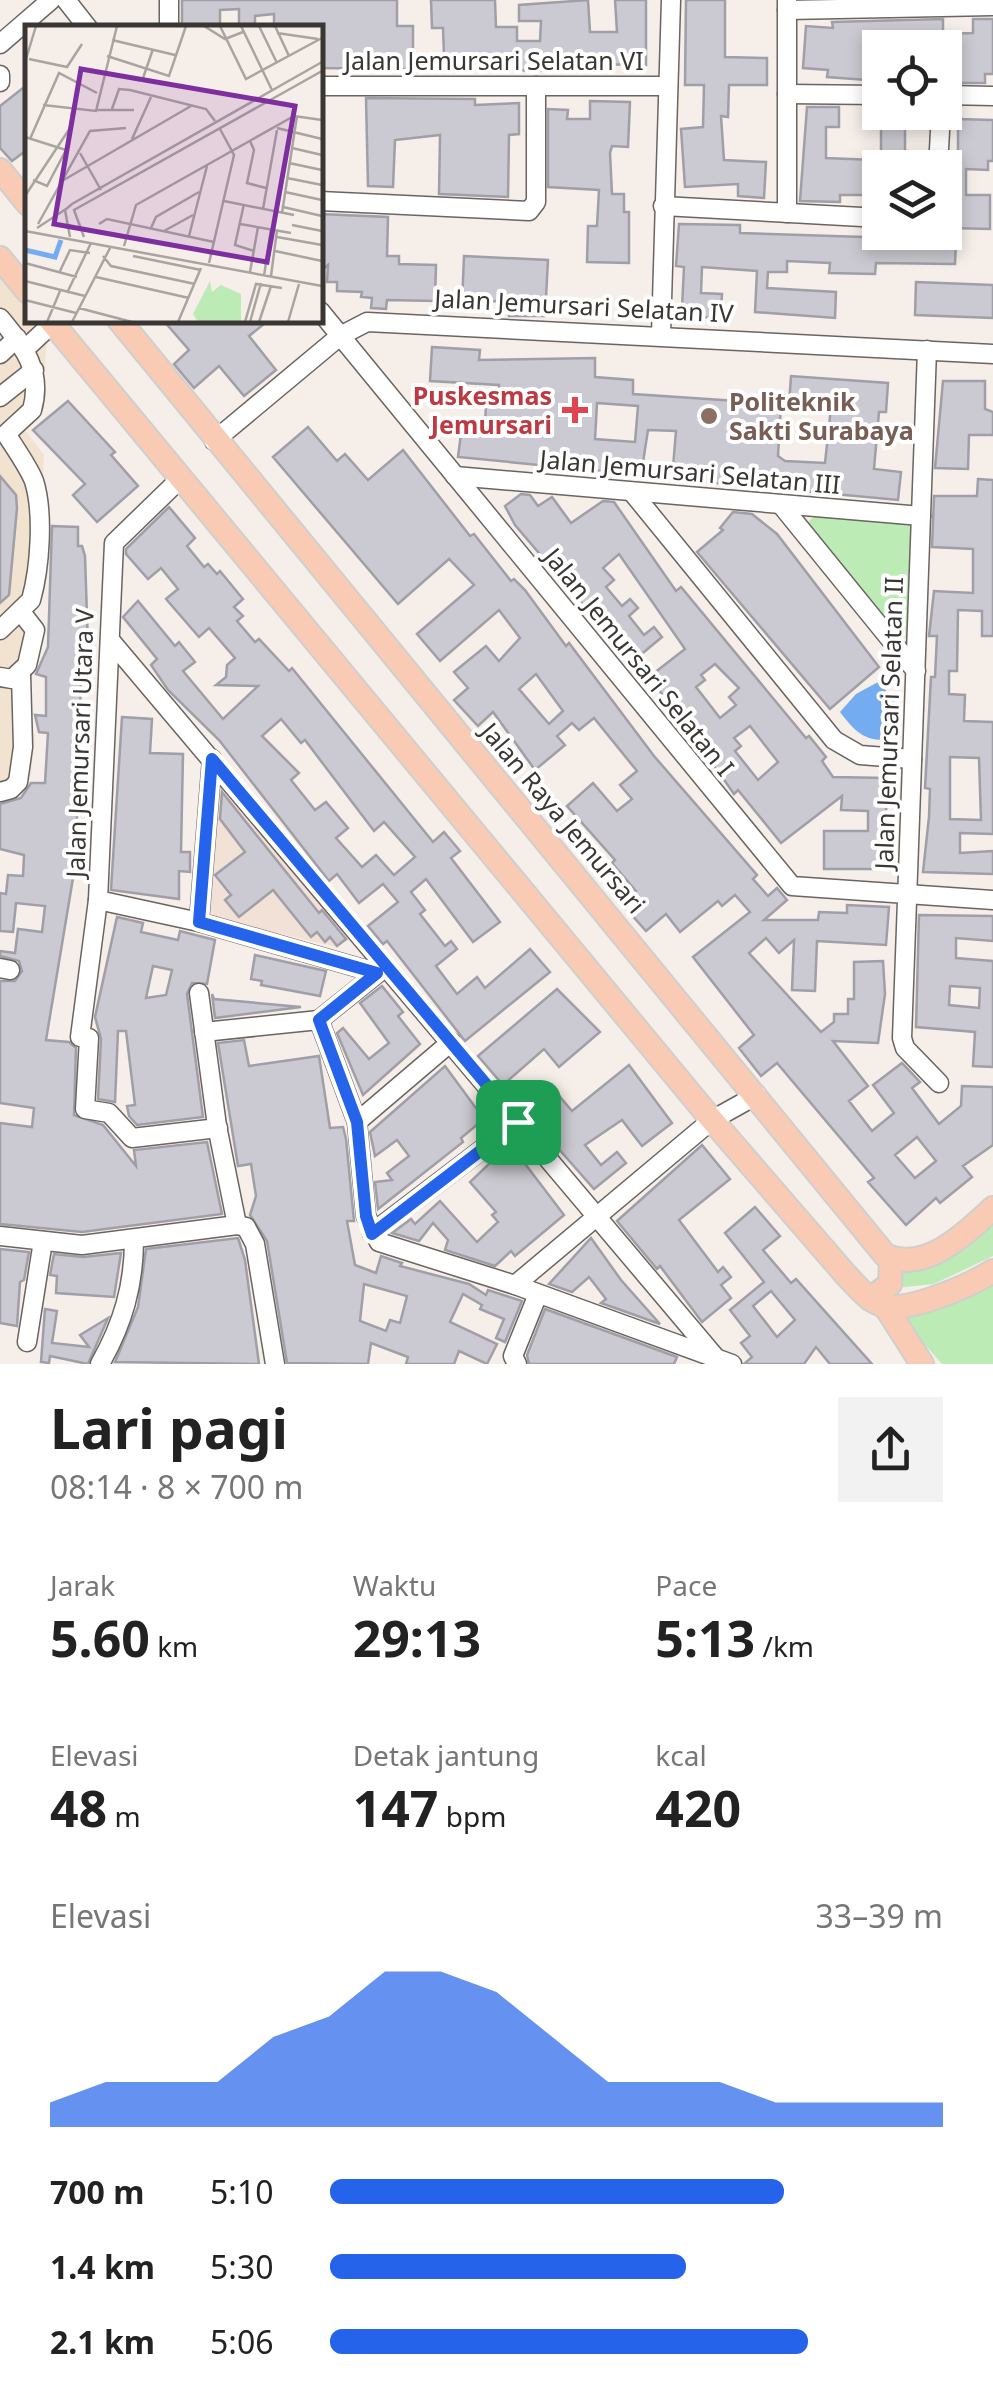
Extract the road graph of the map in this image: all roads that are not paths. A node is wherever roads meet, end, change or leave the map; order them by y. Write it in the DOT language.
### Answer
graph roads {
  1 [pos="51,0"];
  2 [pos="66,0"];
  3 [pos="671,0"];
  4 [pos="787,5"];
  5 [pos="993,6"];
  6 [pos="86,25"];
  7 [pos="0,44"];
  8 [pos="322,86"];
  9 [pos="536,86"];
  10 [pos="668,86"];
  11 [pos="787,94"];
  12 [pos="862,95"];
  13 [pos="962,95"];
  14 [pos="993,96"];
  15 [pos="0,170"];
  16 [pos="25,200"];
  17 [pos="322,201"];
  18 [pos="663,206"];
  19 [pos="787,213"];
  20 [pos="862,217"];
  21 [pos="1,262"];
  22 [pos="25,289"];
  23 [pos="322,314"];
  24 [pos="0,318"];
  25 [pos="52,322"];
  26 [pos="121,322"];
  27 [pos="661,334"];
  28 [pos="340,336"];
  29 [pos="21,344"];
  30 [pos="927,350"];
  31 [pos="0,354"];
  32 [pos="993,354"];
  33 [pos="34,370"];
  34 [pos="0,397"];
  35 [pos="3,430"];
  36 [pos="214,441"];
  37 [pos="455,476"];
  38 [pos="180,479"];
  39 [pos="632,492"];
  40 [pos="782,506"];
  41 [pos="921,516"];
  42 [pos="22,612"];
  43 [pos="0,630"];
  44 [pos="110,640"];
  45 [pos="916,671"];
  46 [pos="21,674"];
  47 [pos="0,677"];
  48 [pos="212,759"];
  49 [pos="912,759"];
  50 [pos="0,792"];
  51 [pos="909,896"];
  52 [pos="98,900"];
  53 [pos="993,900"];
  54 [pos="199,922"];
  55 [pos="382,969"];
  56 [pos="199,993"];
  57 [pos="319,1020"];
  58 [pos="204,1032"];
  59 [pos="451,1042"];
  60 [pos="940,1083"];
  61 [pos="752,1098"];
  62 [pos="717,1117"];
  63 [pos="357,1122"];
  64 [pos="518,1122"];
  65 [pos="218,1128"];
  66 [pos="993,1208"];
  67 [pos="598,1216"];
  68 [pos="237,1224"];
  69 [pos="372,1234"];
  70 [pos="0,1236"];
  71 [pos="134,1238"];
  72 [pos="43,1241"];
  73 [pos="890,1258"];
  74 [pos="993,1271"];
  75 [pos="515,1285"];
  76 [pos="538,1294"];
  77 [pos="878,1302"];
  78 [pos="27,1342"];
  79 [pos="724,1361"];
  80 [pos="100,1364"];
  81 [pos="275,1364"];
  82 [pos="517,1364"];
  83 [pos="922,1364"];
  1 -- 7 [label="street"];
  2 -- 6 [label="street"];
  3 -- 10 [label="street"];
  4 -- 5 [label="street"];
  4 -- 11 [label="street"];
  8 -- 9 [label="street, Jalan Jemursari Selatan VI"];
  9 -- 10 [label="street, Jalan Jemursari Selatan VI"];
  9 -- 17 [label="street"];
  10 -- 18 [label="street"];
  11 -- 12 [label="street"];
  11 -- 19 [label="street"];
  13 -- 14 [label="street"];
  15 -- 16 [label="main road"];
  18 -- 19 [label="street"];
  18 -- 27 [label="street"];
  19 -- 20 [label="street"];
  21 -- 22 [label="main road"];
  23 -- 28 [label="street, Jalan Jemursari Selatan I"];
  24 -- 29 [label="street"];
  25 -- 29 [label="street"];
  25 -- 38 [label="main road"];
  26 -- 36 [label="main road, Jalan Raya Jemursari"];
  27 -- 28 [label="street, Jalan Jemursari Selatan IV"];
  27 -- 30 [label="street, Jalan Jemursari Selatan IV"];
  28 -- 36 [label="street, Jalan Jemursari Selatan IV"];
  28 -- 37 [label="street, Jalan Jemursari Selatan I"];
  29 -- 31 [label="street"];
  29 -- 33 [label="street"];
  30 -- 32 [label="street, Jalan Jemursari Selatan IV"];
  30 -- 41 [label="street, Jalan Jemursari Selatan II"];
  33 -- 34 [label="street"];
  33 -- 35 [label="street"];
  35 -- 42 [label="street"];
  36 -- 61 [label="main road, Jalan Raya Jemursari"];
  37 -- 39 [label="street, Jalan Jemursari Selatan III"];
  37 -- 51 [label="street, Jalan Jemursari Selatan I"];
  38 -- 44 [label="street, Jalan Jemursari Utara V"];
  38 -- 62 [label="main road"];
  39 -- 40 [label="street, Jalan Jemursari Selatan III"];
  39 -- 49 [label="street"];
  40 -- 41 [label="street, Jalan Jemursari Selatan III"];
  40 -- 45 [label="street"];
  41 -- 45 [label="street, Jalan Jemursari Selatan II"];
  42 -- 43 [label="street"];
  42 -- 46 [label="street"];
  44 -- 48 [label="street"];
  44 -- 52 [label="street, Jalan Jemursari Utara V"];
  45 -- 49 [label="street, Jalan Jemursari Selatan II"];
  46 -- 47 [label="street"];
  46 -- 50 [label="street"];
  48 -- 54 [label="street"];
  48 -- 55 [label="street"];
  49 -- 51 [label="street, Jalan Jemursari Selatan II"];
  51 -- 53 [label="street, Jalan Jemursari Selatan I"];
  51 -- 60 [label="street, Jalan Jemursari Selatan II"];
  52 -- 54 [label="street"];
  52 -- 65 [label="street, Jalan Jemursari Utara V"];
  54 -- 55 [label="street"];
  55 -- 57 [label="street"];
  55 -- 59 [label="street"];
  56 -- 58 [label="street"];
  57 -- 58 [label="street"];
  57 -- 63 [label="street"];
  58 -- 65 [label="street"];
  59 -- 63 [label="street"];
  59 -- 64 [label="street"];
  61 -- 62 [label="street"];
  61 -- 73 [label="main road, Jalan Raya Jemursari"];
  62 -- 67 [label="street"];
  62 -- 77 [label="main road"];
  63 -- 69 [label="street"];
  64 -- 67 [label="street"];
  64 -- 69 [label="street"];
  65 -- 68 [label="street"];
  66 -- 73 [label="main road"];
  67 -- 75 [label="street"];
  67 -- 79 [label="street"];
  68 -- 71 [label="street"];
  68 -- 81 [label="street"];
  69 -- 75 [label="street"];
  70 -- 72 [label="street"];
  71 -- 72 [label="street"];
  71 -- 80 [label="street"];
  72 -- 78 [label="street"];
  73 -- 77 [label="main road"];
  74 -- 77 [label="main road"];
  75 -- 76 [label="street"];
  76 -- 79 [label="street"];
  76 -- 82 [label="street"];
  77 -- 83 [label="main road"];
}
